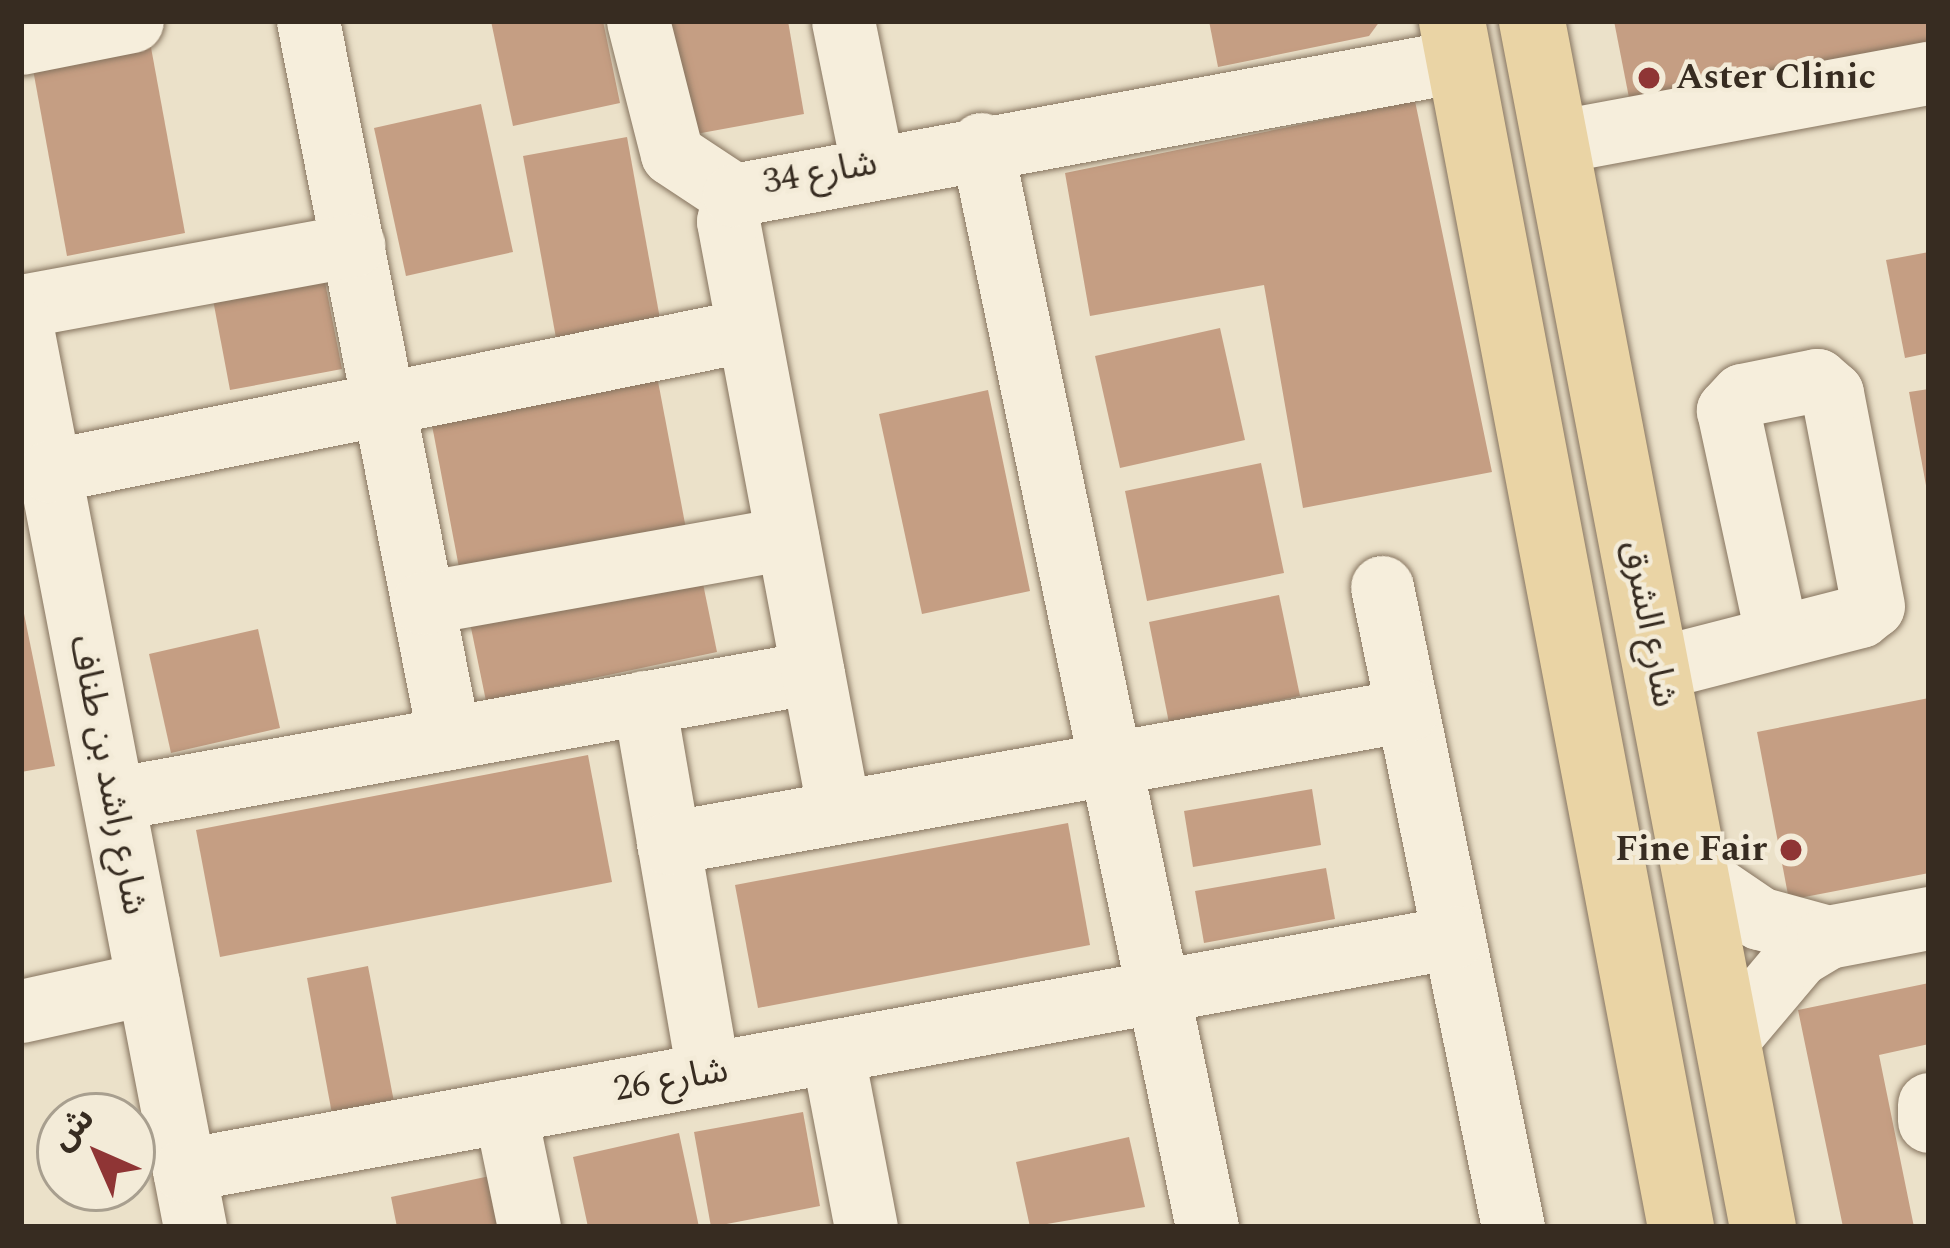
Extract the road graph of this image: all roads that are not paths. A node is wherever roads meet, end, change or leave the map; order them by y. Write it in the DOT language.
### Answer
graph roads {
  1 [pos="132,21"];
  2 [pos="308,21"];
  3 [pos="638,21"];
  4 [pos="843,21"];
  5 [pos="1532,21"];
  6 [pos="1455,41"];
  7 [pos="21,44"];
  8 [pos="1929,73"];
  9 [pos="1556,142"];
  10 [pos="981,144"];
  11 [pos="872,164"];
  12 [pos="734,195"];
  13 [pos="352,245"];
  14 [pos="748,330"];
  15 [pos="23,337"];
  16 [pos="384,404"];
  17 [pos="50,470"];
  18 [pos="787,538"];
  19 [pos="1382,587"];
  20 [pos="423,603"];
  21 [pos="1777,638"];
  22 [pos="1658,668"];
  23 [pos="813,672"];
  24 [pos="644,703"];
  25 [pos="1407,710"];
  26 [pos="449,738"];
  27 [pos="1110,763"];
  28 [pos="113,799"];
  29 [pos="839,812"];
  30 [pos="668,843"];
  31 [pos="1699,877"];
  32 [pos="1929,918"];
  33 [pos="1454,937"];
  34 [pos="1828,937"];
  35 [pos="148,983"];
  36 [pos="1158,991"];
  37 [pos="21,1011"];
  38 [pos="1730,1036"];
  39 [pos="832,1051"];
  40 [pos="708,1073"];
  41 [pos="1929,1104"];
  42 [pos="506,1111"];
  43 [pos="1929,1121"];
  44 [pos="190,1198"];
  45 [pos="529,1227"];
  46 [pos="866,1227"];
  47 [pos="1207,1227"];
  48 [pos="1514,1227"];
  49 [pos="1681,1227"];
  50 [pos="1763,1227"];
  1 -- 7 [label="street"];
  2 -- 13 [label="street"];
  3 -- 12 [label="street"];
  4 -- 11 [label="street"];
  5 -- 9 [label="main road, شارع الشرق"];
  6 -- 10 [label="street, شارع 34"];
  6 -- 49 [label="main road"];
  8 -- 9 [label="street"];
  9 -- 22 [label="main road, شارع الشرق"];
  10 -- 11 [label="street, شارع 34"];
  10 -- 27 [label="street"];
  11 -- 12 [label="street, شارع 34"];
  12 -- 14 [label="street, شارع 34"];
  13 -- 15 [label="street"];
  13 -- 16 [label="street"];
  14 -- 16 [label="street"];
  14 -- 18 [label="street, شارع 34"];
  15 -- 17 [label="street, شارع راشد بن طناف"];
  16 -- 17 [label="street"];
  16 -- 20 [label="street"];
  17 -- 28 [label="street, شارع راشد بن طناف"];
  18 -- 20 [label="street"];
  18 -- 23 [label="street, شارع 34"];
  19 -- 25 [label="street"];
  20 -- 26 [label="street"];
  21 -- 22 [label="street"];
  22 -- 31 [label="main road, شارع الشرق"];
  23 -- 24 [label="street"];
  23 -- 29 [label="street, شارع 34"];
  24 -- 26 [label="street"];
  24 -- 30 [label="street"];
  25 -- 27 [label="street"];
  25 -- 33 [label="street"];
  26 -- 28 [label="street"];
  27 -- 29 [label="street"];
  27 -- 36 [label="street"];
  28 -- 35 [label="street, شارع راشد بن طناف"];
  29 -- 30 [label="street"];
  30 -- 40 [label="street"];
  31 -- 34 [label="street"];
  31 -- 38 [label="main road, شارع الشرق"];
  32 -- 34 [label="street"];
  33 -- 36 [label="street, شارع 26"];
  33 -- 48 [label="street"];
  34 -- 38 [label="street"];
  35 -- 37 [label="street"];
  35 -- 44 [label="street, شارع راشد بن طناف"];
  36 -- 39 [label="street, شارع 26"];
  36 -- 47 [label="street"];
  38 -- 50 [label="main road, شارع الشرق"];
  39 -- 40 [label="street, شارع 26"];
  39 -- 46 [label="street"];
  40 -- 42 [label="street, شارع 26"];
  41 -- 43 [label="street"];
  42 -- 44 [label="street, شارع 26"];
  42 -- 45 [label="street"];
}
